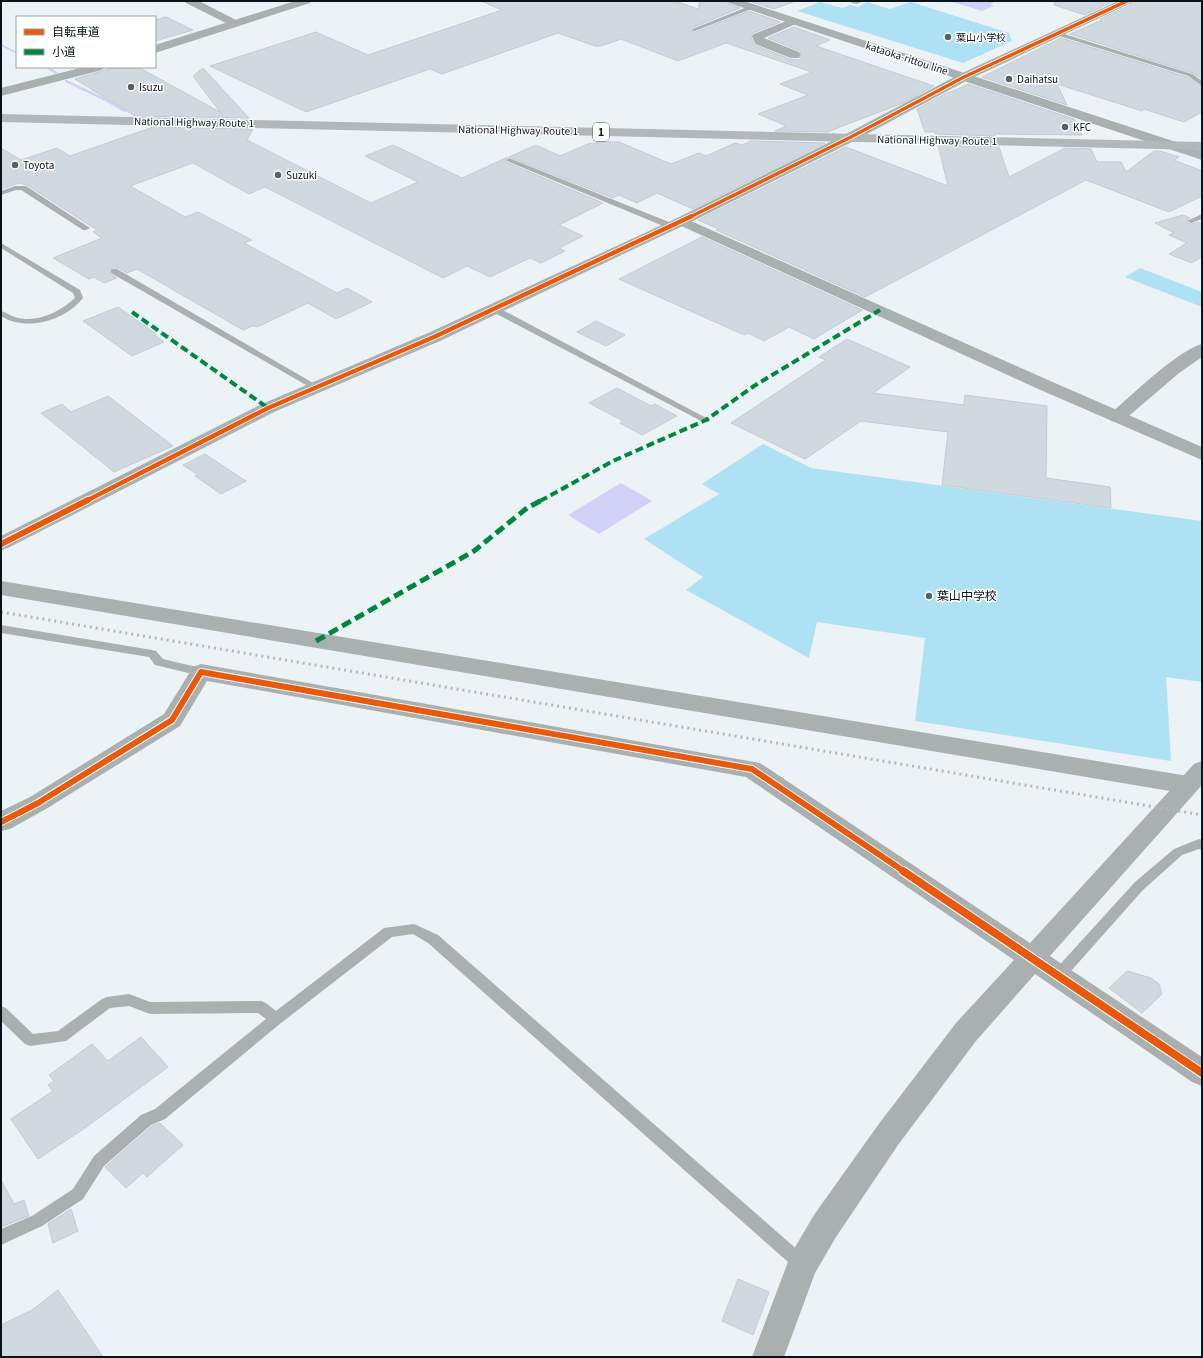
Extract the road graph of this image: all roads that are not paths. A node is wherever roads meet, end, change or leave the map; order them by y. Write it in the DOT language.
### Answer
graph roads {
  1 [pos="190,1"];
  2 [pos="306,1"];
  3 [pos="733,1"];
  4 [pos="1127,1"];
  5 [pos="752,7"];
  6 [pos="794,21"];
  7 [pos="234,23"];
  8 [pos="693,30"];
  9 [pos="1058,34"];
  10 [pos="156,49"];
  11 [pos="794,55"];
  12 [pos="94,68"];
  13 [pos="964,77"];
  14 [pos="1202,84"];
  15 [pos="1,92"];
  16 [pos="1,118"];
  17 [pos="850,138"];
  18 [pos="1172,145"];
  19 [pos="1202,146"];
  20 [pos="1202,156"];
  21 [pos="509,160"];
  22 [pos="1,193"];
  23 [pos="1202,216"];
  24 [pos="1191,221"];
  25 [pos="676,223"];
  26 [pos="86,228"];
  27 [pos="1,245"];
  28 [pos="114,271"];
  29 [pos="494,308"];
  30 [pos="1,312"];
  31 [pos="1202,349"];
  32 [pos="316,387"];
  33 [pos="1117,417"];
  34 [pos="706,420"];
  35 [pos="1202,454"];
  36 [pos="1,544"];
  37 [pos="1,588"];
  38 [pos="1,629"];
  39 [pos="201,672"];
  40 [pos="1195,777"];
  41 [pos="1,822"];
  42 [pos="1202,845"];
  43 [pos="1032,959"];
  44 [pos="1058,976"];
  45 [pos="1,1012"];
  46 [pos="276,1019"];
  47 [pos="1202,1073"];
  48 [pos="1,1237"];
  49 [pos="802,1265"];
  50 [pos="768,1357"];
  1 -- 7 [label="street"];
  2 -- 7 [label="street"];
  3 -- 5 [label="street, kataoka-rittou line"];
  4 -- 9 [label="street"];
  5 -- 6 [label="street, kataoka-rittou line"];
  5 -- 8 [label="lane"];
  6 -- 11 [label="street"];
  6 -- 13 [label="street, kataoka-rittou line"];
  7 -- 10 [label="street"];
  9 -- 13 [label="street"];
  9 -- 14 [label="lane"];
  12 -- 15 [label="street"];
  13 -- 17 [label="street"];
  13 -- 18 [label="street, kataoka-rittou line"];
  16 -- 17 [label="highway, National Highway Route 1 / 1"];
  17 -- 18 [label="highway, National Highway Route 1 / 1"];
  17 -- 25 [label="street"];
  18 -- 19 [label="highway, National Highway Route 1 / 1"];
  18 -- 20 [label="main road"];
  21 -- 25 [label="lane"];
  22 -- 26 [label="lane"];
  23 -- 24 [label="lane"];
  25 -- 29 [label="street"];
  25 -- 33 [label="street"];
  27 -- 30 [label="lane"];
  28 -- 32 [label="lane"];
  29 -- 32 [label="street"];
  29 -- 34 [label="lane"];
  31 -- 33 [label="street"];
  32 -- 36 [label="street"];
  33 -- 35 [label="street"];
  37 -- 40 [label="street"];
  38 -- 39 [label="lane"];
  39 -- 41 [label="street"];
  39 -- 43 [label="street"];
  40 -- 43 [label="street"];
  42 -- 44 [label="lane"];
  43 -- 44 [label="street"];
  43 -- 49 [label="street"];
  44 -- 47 [label="street"];
  45 -- 46 [label="lane"];
  46 -- 48 [label="lane"];
  46 -- 49 [label="lane"];
  49 -- 50 [label="street"];
}
